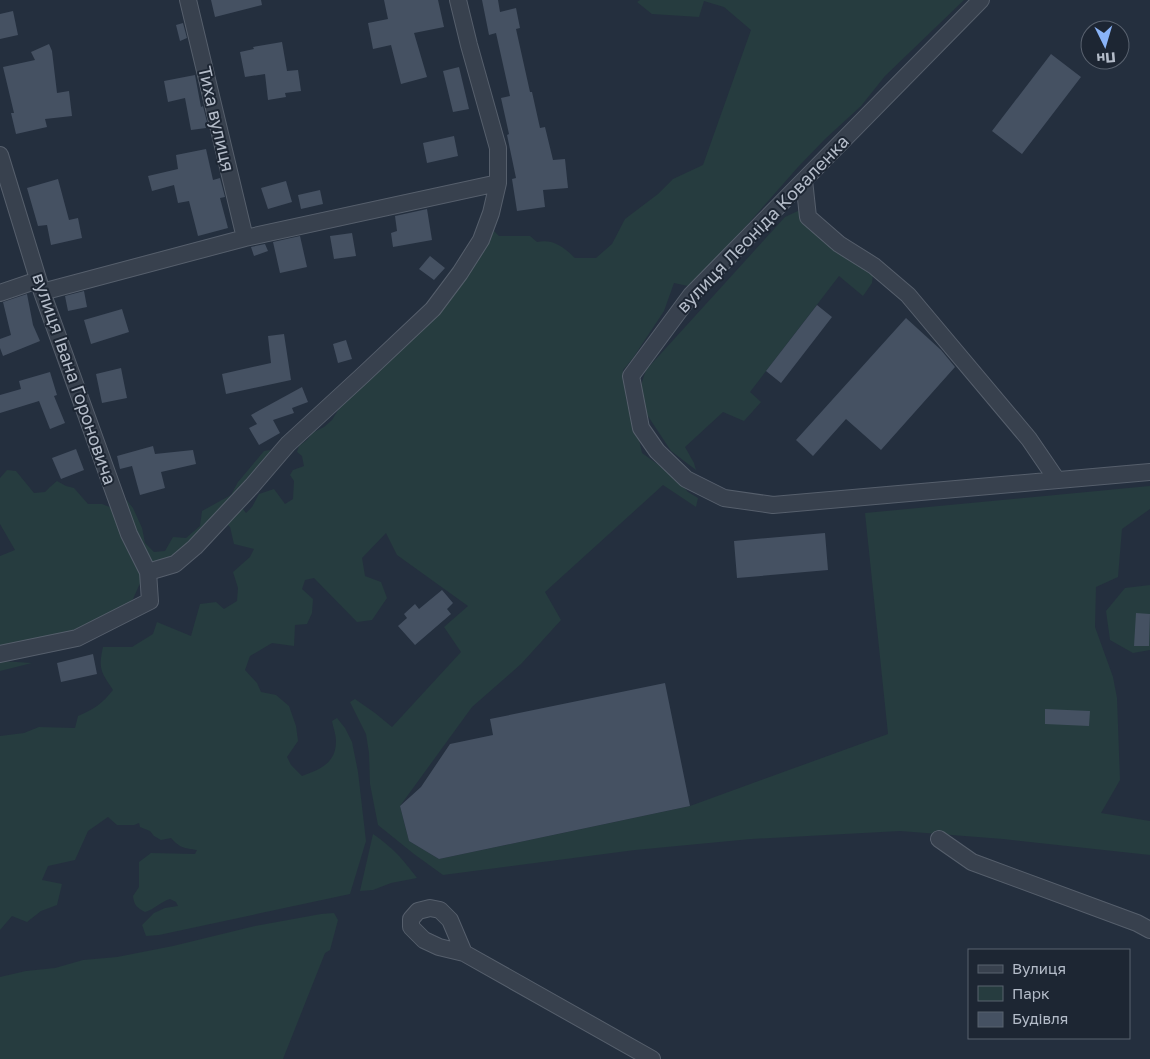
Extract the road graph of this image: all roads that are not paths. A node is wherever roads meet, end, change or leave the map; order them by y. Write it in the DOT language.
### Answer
graph roads {
  1 [pos="188,0"];
  2 [pos="458,0"];
  3 [pos="981,0"];
  4 [pos="0,155"];
  5 [pos="804,180"];
  6 [pos="498,183"];
  7 [pos="245,238"];
  8 [pos="40,286"];
  9 [pos="0,293"];
  10 [pos="1150,472"];
  11 [pos="1057,480"];
  12 [pos="148,572"];
  13 [pos="0,654"];
  14 [pos="939,839"];
  15 [pos="1150,930"];
  16 [pos="464,953"];
  17 [pos="652,1059"];
  1 -- 7 [label="street, Тиха вулиця"];
  2 -- 6 [label="street"];
  3 -- 5 [label="street, вулиця Леоніда Коваленка"];
  4 -- 8 [label="street, вулиця Івана Гороновича"];
  5 -- 11 [label="street"];
  5 -- 11 [label="street, вулиця Леоніда Коваленка"];
  6 -- 7 [label="street"];
  6 -- 12 [label="street"];
  7 -- 8 [label="street"];
  8 -- 9 [label="street"];
  8 -- 12 [label="street, вулиця Івана Гороновича"];
  10 -- 11 [label="street, вулиця Леоніда Коваленка"];
  12 -- 13 [label="street, вулиця Івана Гороновича"];
  14 -- 15 [label="street"];
  16 -- 17 [label="street"];
}
